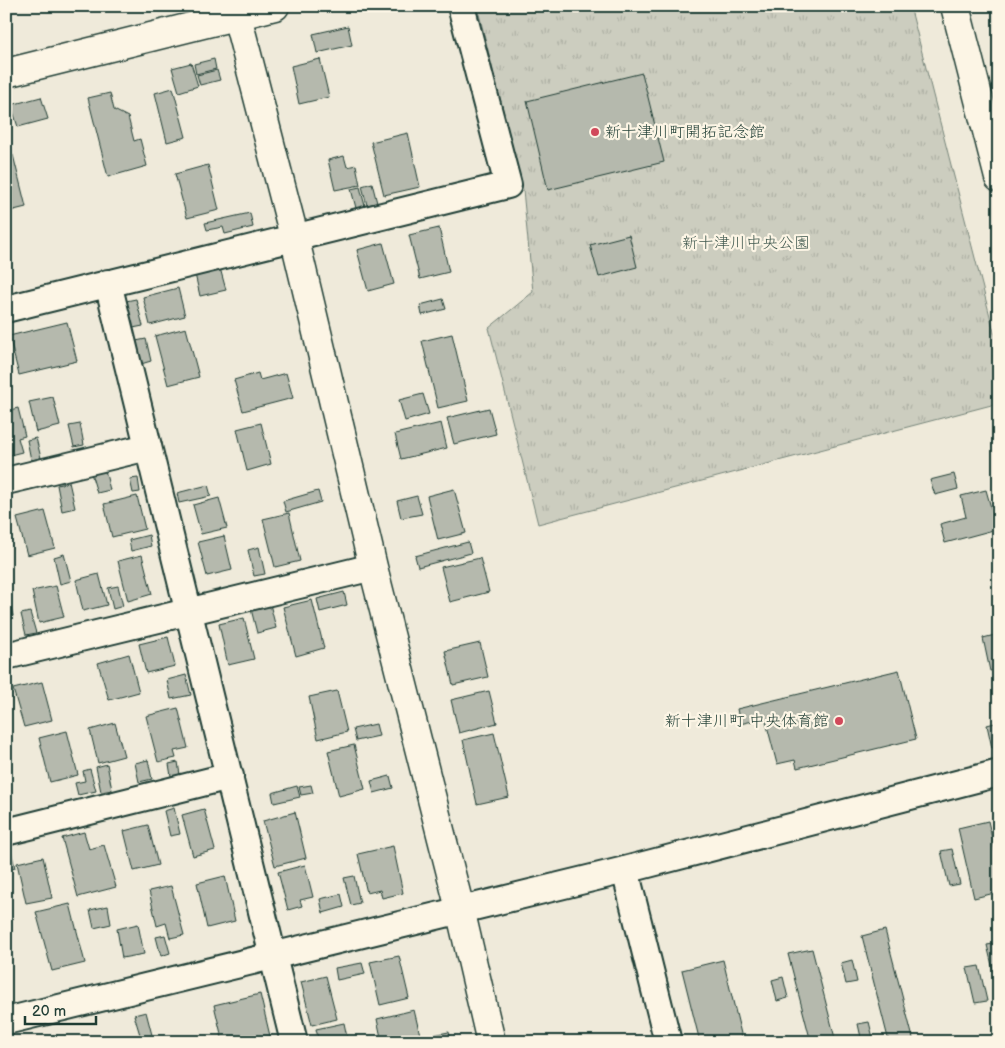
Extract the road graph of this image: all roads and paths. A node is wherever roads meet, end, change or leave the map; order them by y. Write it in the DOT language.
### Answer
graph roads {
  1 [pos="275,6"];
  2 [pos="461,6"];
  3 [pos="956,6"];
  4 [pos="235,11"];
  5 [pos="6,73"];
  6 [pos="999,178"];
  7 [pos="294,236"];
  8 [pos="108,283"];
  9 [pos="6,309"];
  10 [pos="148,448"];
  11 [pos="6,481"];
  12 [pos="373,567"];
  13 [pos="189,612"];
  14 [pos="6,656"];
  15 [pos="999,773"];
  16 [pos="230,776"];
  17 [pos="6,832"];
  18 [pos="624,870"];
  19 [pos="460,909"];
  20 [pos="273,955"];
  21 [pos="6,1022"];
  22 [pos="294,1042"];
  23 [pos="491,1042"];
  24 [pos="668,1042"];
  1 -- 4 [label="main road"];
  2 -- 7 [label="street"];
  3 -- 6 [label="main road"];
  4 -- 5 [label="main road"];
  4 -- 7 [label="main road"];
  7 -- 8 [label="street"];
  7 -- 12 [label="main road"];
  8 -- 9 [label="street"];
  8 -- 10 [label="street"];
  10 -- 11 [label="street"];
  10 -- 13 [label="street"];
  12 -- 13 [label="street"];
  12 -- 19 [label="main road"];
  13 -- 14 [label="street"];
  13 -- 16 [label="street"];
  15 -- 18 [label="street"];
  16 -- 17 [label="street"];
  16 -- 20 [label="street"];
  18 -- 19 [label="street"];
  18 -- 24 [label="street"];
  19 -- 20 [label="street"];
  19 -- 23 [label="main road"];
  20 -- 21 [label="street"];
  20 -- 22 [label="street"];
}
